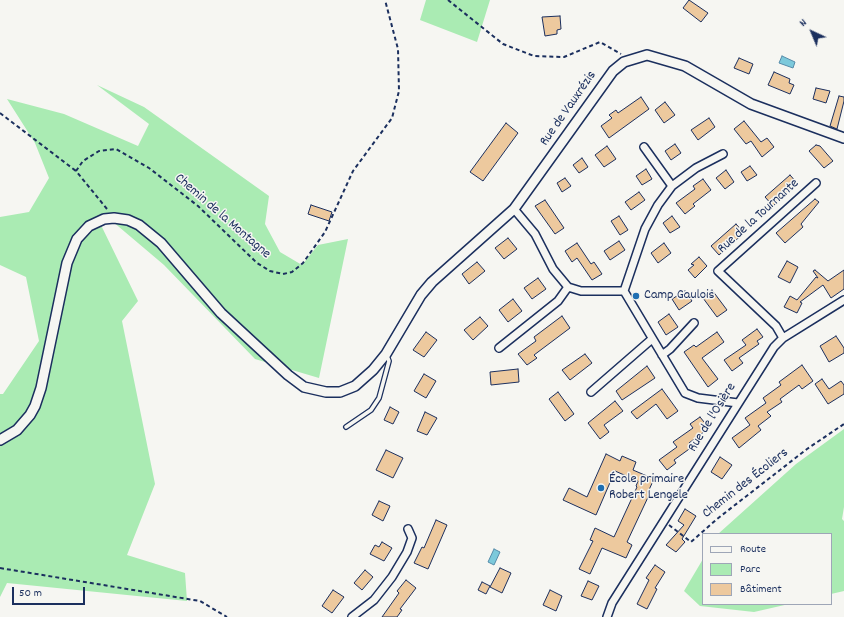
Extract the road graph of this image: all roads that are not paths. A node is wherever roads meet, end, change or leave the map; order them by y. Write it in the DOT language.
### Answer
graph roads {
  1 [pos="844,138"];
  2 [pos="644,147"];
  3 [pos="723,154"];
  4 [pos="816,183"];
  5 [pos="672,186"];
  6 [pos="514,209"];
  7 [pos="568,287"];
  8 [pos="624,291"];
  9 [pos="844,300"];
  10 [pos="694,323"];
  11 [pos="783,338"];
  12 [pos="652,339"];
  13 [pos="499,348"];
  14 [pos="386,354"];
  15 [pos="662,355"];
  16 [pos="591,392"];
  17 [pos="738,403"];
  18 [pos="346,427"];
  19 [pos="0,440"];
  20 [pos="408,529"];
  21 [pos="352,617"];
  22 [pos="606,617"];
  1 -- 6 [label="street, Rue de Vauxrézis"];
  2 -- 5 [label="street"];
  3 -- 5 [label="street"];
  4 -- 11 [label="street, Rue de la Tournante"];
  5 -- 8 [label="street"];
  6 -- 7 [label="street"];
  6 -- 14 [label="street, Rue de Vauxrézis"];
  7 -- 8 [label="street"];
  7 -- 13 [label="street"];
  8 -- 12 [label="street"];
  9 -- 11 [label="street, Rue de l'Osière"];
  10 -- 15 [label="street"];
  11 -- 17 [label="street, Rue de l'Osière"];
  12 -- 15 [label="street"];
  12 -- 16 [label="street"];
  14 -- 18 [label="lane, Rue de Vauxrézis"];
  14 -- 19 [label="street, Rue de Vauxrézis"];
  15 -- 17 [label="street"];
  17 -- 22 [label="street, Rue de l'Osière"];
  20 -- 21 [label="street"];
}
